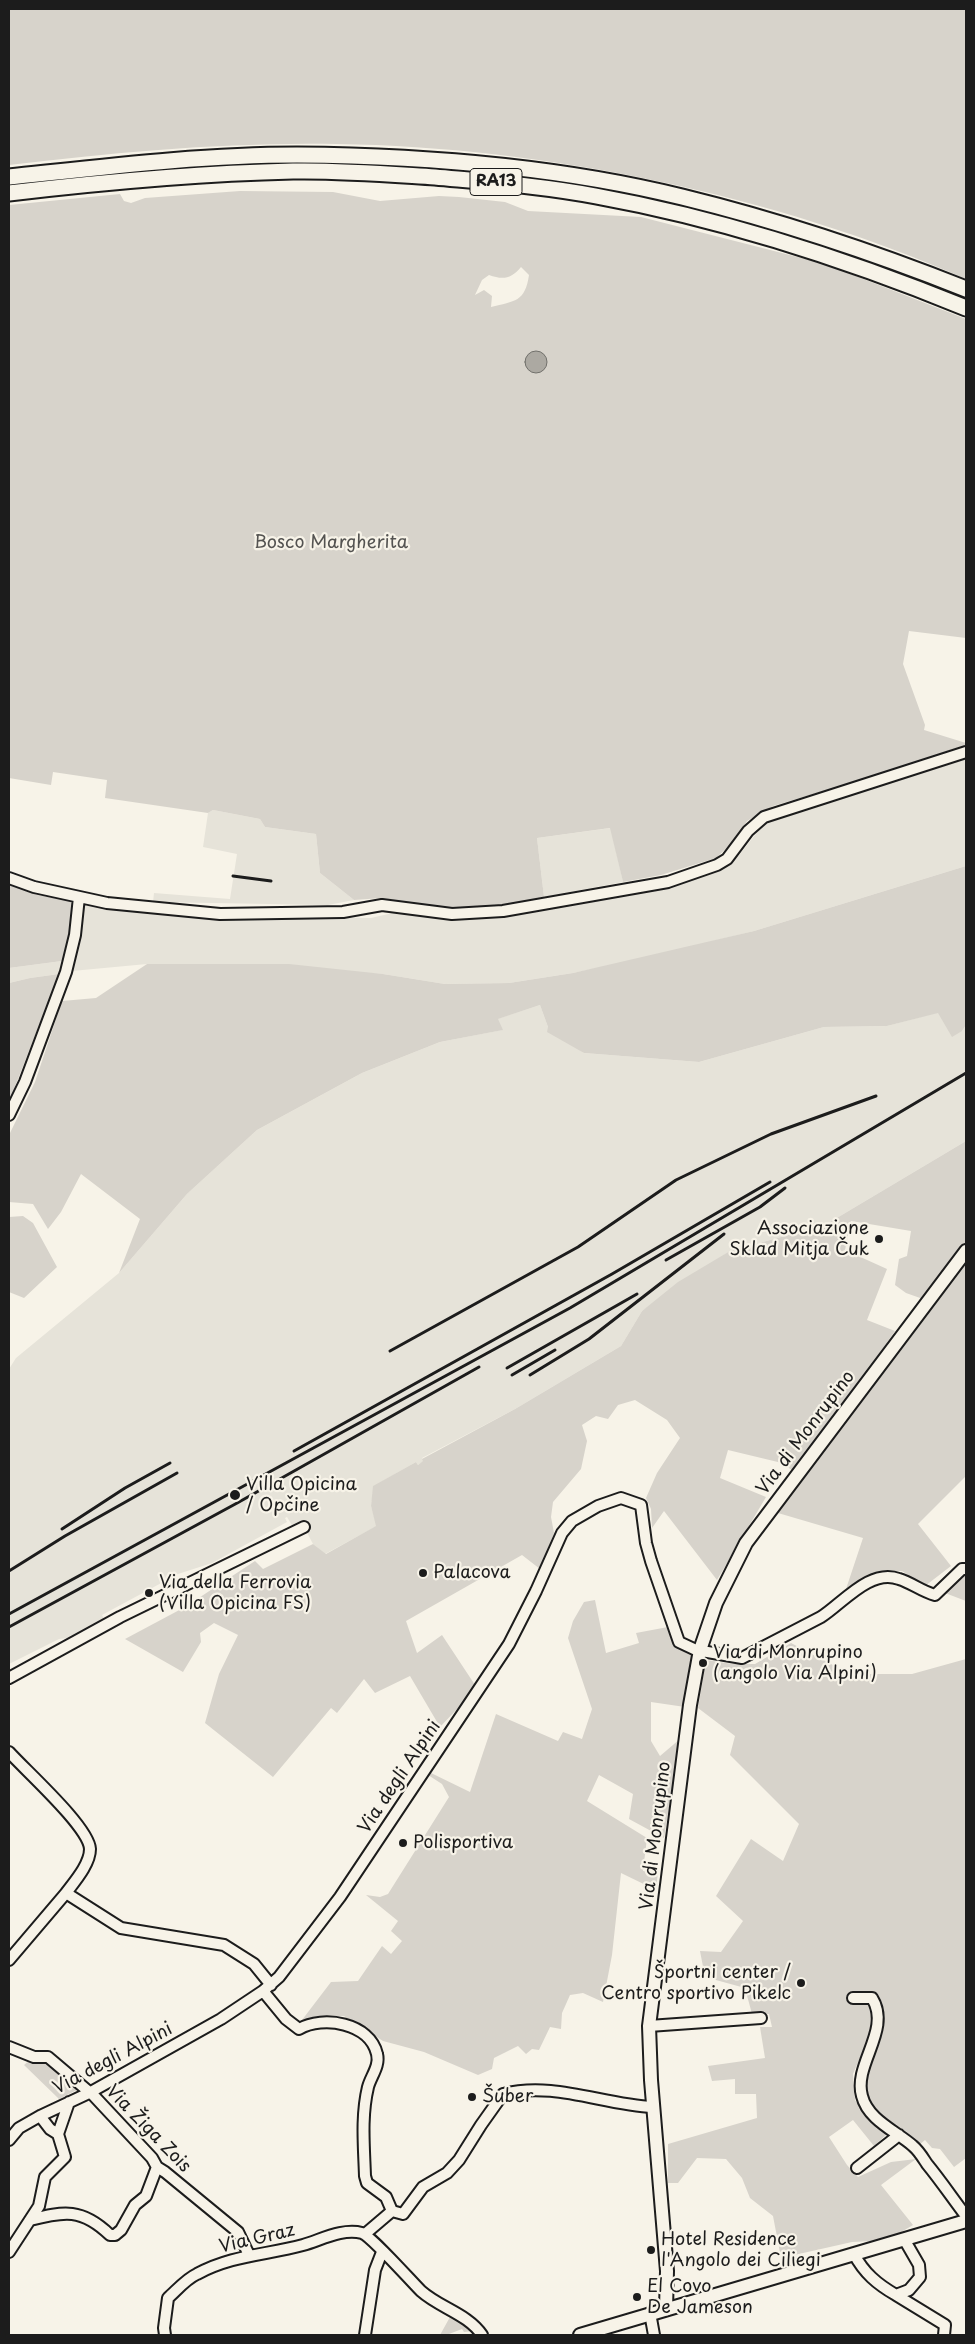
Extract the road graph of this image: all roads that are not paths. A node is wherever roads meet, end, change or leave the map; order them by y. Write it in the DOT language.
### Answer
graph roads {
  1 [pos="9,177"];
  2 [pos="9,194"];
  3 [pos="966,289"];
  4 [pos="966,308"];
  5 [pos="966,752"];
  6 [pos="9,878"];
  7 [pos="79,896"];
  8 [pos="9,1115"];
  9 [pos="966,1251"];
  10 [pos="304,1526"];
  11 [pos="966,1569"];
  12 [pos="700,1650"];
  13 [pos="9,1678"];
  14 [pos="9,1752"];
  15 [pos="66,1892"];
  16 [pos="9,1960"];
  17 [pos="267,1988"];
  18 [pos="853,1998"];
  19 [pos="761,2018"];
  20 [pos="649,2026"];
  21 [pos="9,2047"];
  22 [pos="89,2093"];
  23 [pos="69,2102"];
  24 [pos="653,2107"];
  25 [pos="40,2116"];
  26 [pos="58,2134"];
  27 [pos="899,2135"];
  28 [pos="9,2140"];
  29 [pos="157,2167"];
  30 [pos="857,2168"];
  31 [pos="392,2211"];
  32 [pos="966,2216"];
  33 [pos="30,2220"];
  34 [pos="966,2221"];
  35 [pos="365,2234"];
  36 [pos="904,2239"];
  37 [pos="9,2252"];
  38 [pos="382,2252"];
  39 [pos="249,2254"];
  40 [pos="854,2254"];
  41 [pos="896,2295"];
  42 [pos="666,2309"];
  43 [pos="650,2313"];
  44 [pos="165,2335"];
  45 [pos="365,2335"];
  46 [pos="482,2335"];
  47 [pos="580,2335"];
  48 [pos="654,2335"];
  49 [pos="944,2335"];
  1 -- 3 [label="highway, RA13"];
  2 -- 4 [label="highway, RA13"];
  5 -- 7 [label="street"];
  6 -- 7 [label="street"];
  7 -- 8 [label="street"];
  9 -- 12 [label="main road, Via di Monrupino"];
  10 -- 13 [label="street"];
  11 -- 12 [label="street"];
  12 -- 17 [label="street, Via degli Alpini"];
  12 -- 20 [label="main road, Via di Monrupino"];
  14 -- 15 [label="street"];
  15 -- 16 [label="street"];
  15 -- 17 [label="street"];
  17 -- 22 [label="street, Via degli Alpini"];
  17 -- 31 [label="street"];
  18 -- 27 [label="street"];
  19 -- 20 [label="street"];
  20 -- 24 [label="main road, Via di Monrupino"];
  21 -- 22 [label="street, Via Žiga Zois"];
  22 -- 23 [label="street, Via degli Alpini"];
  22 -- 29 [label="street, Via Žiga Zois"];
  23 -- 25 [label="street, Via degli Alpini"];
  23 -- 26 [label="street"];
  24 -- 31 [label="street"];
  24 -- 42 [label="main road, Via di Monrupino"];
  25 -- 26 [label="street"];
  25 -- 28 [label="street, Via degli Alpini"];
  26 -- 33 [label="street"];
  27 -- 30 [label="street"];
  27 -- 32 [label="street"];
  29 -- 33 [label="street"];
  29 -- 39 [label="street, Via Žiga Zois"];
  31 -- 35 [label="street"];
  33 -- 37 [label="street"];
  34 -- 36 [label="main road"];
  35 -- 38 [label="street"];
  35 -- 39 [label="street, Via Graz"];
  36 -- 40 [label="main road"];
  36 -- 41 [label="street"];
  38 -- 45 [label="street"];
  38 -- 46 [label="street"];
  39 -- 44 [label="street, Via Graz"];
  40 -- 41 [label="street"];
  40 -- 42 [label="main road"];
  41 -- 49 [label="street"];
  42 -- 43 [label="main road"];
  43 -- 47 [label="main road"];
  43 -- 48 [label="street"];
}
